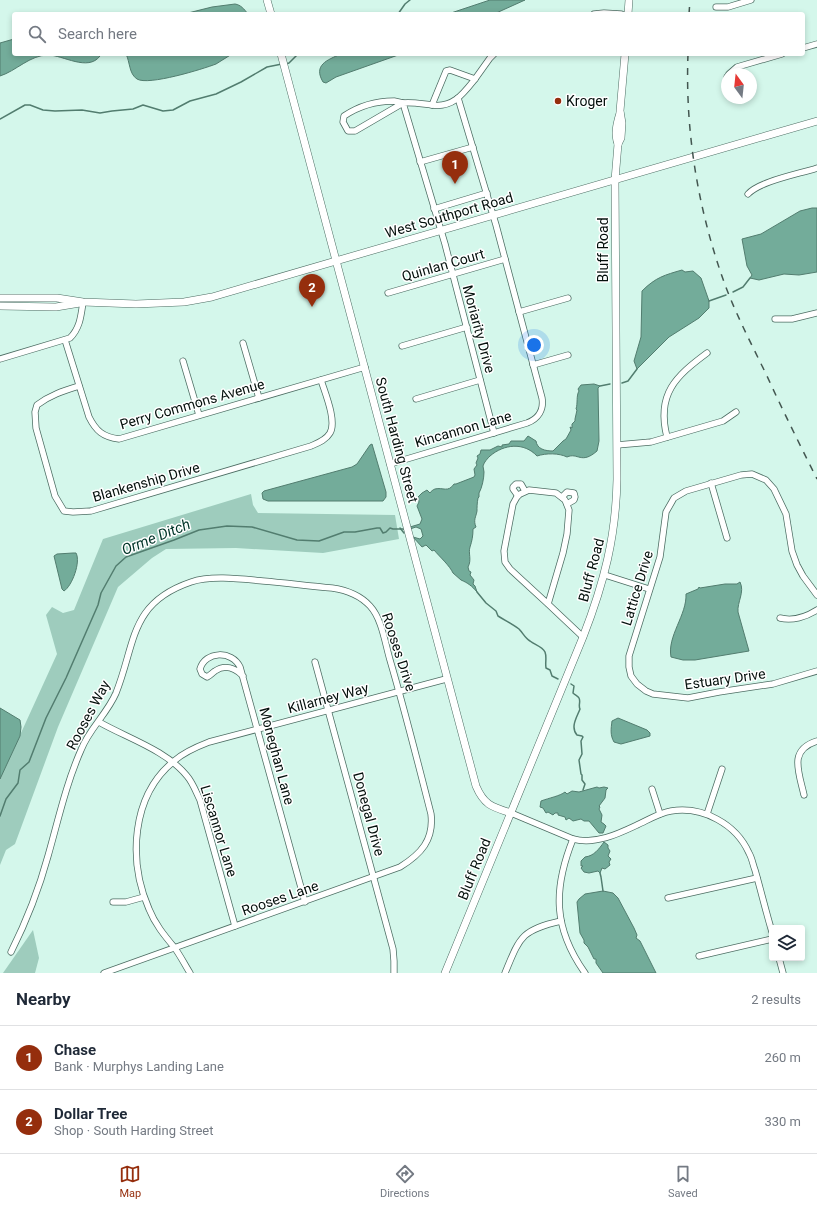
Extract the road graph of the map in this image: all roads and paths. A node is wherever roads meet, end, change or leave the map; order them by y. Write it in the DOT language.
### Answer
graph roads {
  1 [pos="267,0"];
  2 [pos="629,0"];
  3 [pos="751,0"];
  4 [pos="716,7"];
  5 [pos="270,12"];
  6 [pos="628,12"];
  7 [pos="817,44"];
  8 [pos="805,47"];
  9 [pos="281,56"];
  10 [pos="492,56"];
  11 [pos="625,56"];
  12 [pos="775,56"];
  13 [pos="736,68"];
  14 [pos="475,79"];
  15 [pos="458,98"];
  16 [pos="403,103"];
  17 [pos="432,105"];
  18 [pos="817,121"];
  19 [pos="473,147"];
  20 [pos="420,162"];
  21 [pos="817,168"];
  22 [pos="615,180"];
  23 [pos="487,193"];
  24 [pos="748,194"];
  25 [pos="434,209"];
  26 [pos="493,216"];
  27 [pos="441,231"];
  28 [pos="505,259"];
  29 [pos="337,262"];
  30 [pos="453,274"];
  31 [pos="388,293"];
  32 [pos="0,298"];
  33 [pos="568,298"];
  34 [pos="82,302"];
  35 [pos="0,306"];
  36 [pos="519,312"];
  37 [pos="817,313"];
  38 [pos="775,319"];
  39 [pos="466,327"];
  40 [pos="65,340"];
  41 [pos="243,343"];
  42 [pos="402,346"];
  43 [pos="707,353"];
  44 [pos="568,355"];
  45 [pos="0,359"];
  46 [pos="183,361"];
  47 [pos="533,365"];
  48 [pos="365,367"];
  49 [pos="322,380"];
  50 [pos="480,380"];
  51 [pos="79,386"];
  52 [pos="260,398"];
  53 [pos="416,399"];
  54 [pos="736,412"];
  55 [pos="199,415"];
  56 [pos="494,433"];
  57 [pos="668,437"];
  58 [pos="617,445"];
  59 [pos="390,464"];
  60 [pos="711,484"];
  61 [pos="525,491"];
  62 [pos="518,496"];
  63 [pos="562,497"];
  64 [pos="567,504"];
  65 [pos="727,538"];
  66 [pos="605,575"];
  67 [pos="193,581"];
  68 [pos="649,589"];
  69 [pos="817,595"];
  70 [pos="548,604"];
  71 [pos="817,610"];
  72 [pos="780,618"];
  73 [pos="583,637"];
  74 [pos="315,662"];
  75 [pos="817,671"];
  76 [pos="242,676"];
  77 [pos="446,679"];
  78 [pos="637,684"];
  79 [pos="399,691"];
  80 [pos="328,710"];
  81 [pos="99,722"];
  82 [pos="257,729"];
  83 [pos="817,741"];
  84 [pos="173,761"];
  85 [pos="722,769"];
  86 [pos="652,789"];
  87 [pos="804,795"];
  88 [pos="511,813"];
  89 [pos="431,814"];
  90 [pos="660,814"];
  91 [pos="707,814"];
  92 [pos="573,839"];
  93 [pos="374,877"];
  94 [pos="757,878"];
  95 [pos="144,897"];
  96 [pos="668,898"];
  97 [pos="112,902"];
  98 [pos="305,902"];
  99 [pos="561,921"];
  100 [pos="770,925"];
  101 [pos="235,926"];
  102 [pos="769,941"];
  103 [pos="174,948"];
  104 [pos="11,952"];
  105 [pos="699,956"];
  106 [pos="780,961"];
  107 [pos="104,973"];
  108 [pos="190,973"];
  109 [pos="394,973"];
  110 [pos="445,973"];
  111 [pos="505,973"];
  112 [pos="585,973"];
  113 [pos="783,973"];
  1 -- 5 [label="main road"];
  2 -- 6 [label="main road"];
  3 -- 4 [label="street"];
  7 -- 8 [label="street"];
  9 -- 29 [label="main road, South Harding Street"];
  10 -- 14 [label="street"];
  11 -- 22 [label="main road, Bluff Road"];
  12 -- 13 [label="street"];
  14 -- 15 [label="street"];
  14 -- 17 [label="street"];
  15 -- 17 [label="street"];
  15 -- 19 [label="street"];
  16 -- 16 [label="street"];
  16 -- 17 [label="street"];
  16 -- 20 [label="street, Moriarity Drive"];
  18 -- 22 [label="main road, West Southport Road"];
  19 -- 20 [label="street"];
  19 -- 23 [label="street"];
  20 -- 25 [label="street, Moriarity Drive"];
  21 -- 24 [label="street"];
  22 -- 26 [label="main road, West Southport Road"];
  22 -- 58 [label="main road, Bluff Road"];
  23 -- 25 [label="street"];
  23 -- 26 [label="street"];
  25 -- 27 [label="street, Moriarity Drive"];
  26 -- 27 [label="main road, West Southport Road"];
  26 -- 28 [label="street"];
  27 -- 29 [label="main road, West Southport Road"];
  27 -- 30 [label="street, Moriarity Drive"];
  28 -- 30 [label="street, Quinlan Court"];
  28 -- 36 [label="street"];
  29 -- 34 [label="main road, West Southport Road"];
  29 -- 48 [label="main road, South Harding Street"];
  30 -- 31 [label="street, Quinlan Court"];
  30 -- 39 [label="street, Moriarity Drive"];
  32 -- 34 [label="main road, West Southport Road"];
  33 -- 36 [label="street"];
  34 -- 35 [label="main road, West Southport Road"];
  34 -- 40 [label="street"];
  36 -- 47 [label="street"];
  37 -- 38 [label="street"];
  39 -- 42 [label="street"];
  39 -- 50 [label="street, Moriarity Drive"];
  40 -- 45 [label="street"];
  40 -- 51 [label="street, Perry Commons Avenue"];
  41 -- 52 [label="street"];
  43 -- 57 [label="street"];
  44 -- 47 [label="street"];
  46 -- 55 [label="street"];
  47 -- 56 [label="street, Kincannon Lane"];
  48 -- 49 [label="street, Perry Commons Avenue"];
  48 -- 59 [label="main road, South Harding Street"];
  49 -- 51 [label="street, Blankenship Drive"];
  49 -- 52 [label="street, Perry Commons Avenue"];
  50 -- 53 [label="street"];
  50 -- 56 [label="street, Moriarity Drive"];
  51 -- 55 [label="street, Perry Commons Avenue"];
  52 -- 55 [label="street, Perry Commons Avenue"];
  54 -- 57 [label="street"];
  56 -- 59 [label="street, Kincannon Lane"];
  57 -- 58 [label="street"];
  58 -- 66 [label="main road, Bluff Road"];
  59 -- 77 [label="main road, South Harding Street"];
  60 -- 65 [label="street"];
  60 -- 68 [label="street, Lattice Drive"];
  60 -- 69 [label="street"];
  61 -- 62 [label="street"];
  61 -- 62 [label="street"];
  61 -- 63 [label="street"];
  62 -- 70 [label="street"];
  63 -- 64 [label="street"];
  63 -- 64 [label="street"];
  64 -- 70 [label="street"];
  66 -- 68 [label="street"];
  66 -- 73 [label="main road, Bluff Road"];
  67 -- 79 [label="street, Rooses Drive"];
  67 -- 81 [label="street, Rooses Way"];
  68 -- 78 [label="street, Lattice Drive"];
  70 -- 73 [label="street"];
  71 -- 72 [label="street"];
  73 -- 88 [label="main road, Bluff Road"];
  74 -- 80 [label="street, Donegal Drive"];
  75 -- 78 [label="street, Estuary Drive"];
  76 -- 76 [label="street, Moneghan Lane"];
  76 -- 82 [label="street, Moneghan Lane"];
  77 -- 79 [label="street, Killarney Way"];
  77 -- 88 [label="main road, South Harding Street"];
  79 -- 80 [label="street, Killarney Way"];
  79 -- 89 [label="street, Rooses Drive"];
  80 -- 82 [label="street, Killarney Way"];
  80 -- 93 [label="street, Donegal Drive"];
  81 -- 84 [label="street, Liscannor Lane"];
  81 -- 104 [label="street, Rooses Way"];
  82 -- 84 [label="street, Killarney Way"];
  82 -- 98 [label="street, Moneghan Lane"];
  83 -- 87 [label="street"];
  84 -- 95 [label="street, Killarney Way"];
  84 -- 101 [label="street, Liscannor Lane"];
  85 -- 91 [label="street"];
  86 -- 90 [label="street"];
  88 -- 92 [label="street"];
  88 -- 110 [label="main road, Bluff Road"];
  89 -- 93 [label="street, Rooses Lane"];
  90 -- 91 [label="street"];
  90 -- 92 [label="street"];
  91 -- 94 [label="street"];
  92 -- 99 [label="street"];
  93 -- 98 [label="street, Rooses Lane"];
  93 -- 109 [label="street, Donegal Drive"];
  94 -- 96 [label="street"];
  94 -- 100 [label="street"];
  95 -- 97 [label="street"];
  95 -- 103 [label="street, Killarney Way"];
  98 -- 101 [label="street, Rooses Lane"];
  99 -- 111 [label="street"];
  99 -- 112 [label="street"];
  101 -- 103 [label="street, Rooses Lane"];
  102 -- 105 [label="street"];
  103 -- 107 [label="street, Rooses Lane"];
  103 -- 108 [label="street, Killarney Way"];
  106 -- 113 [label="street"];
}
